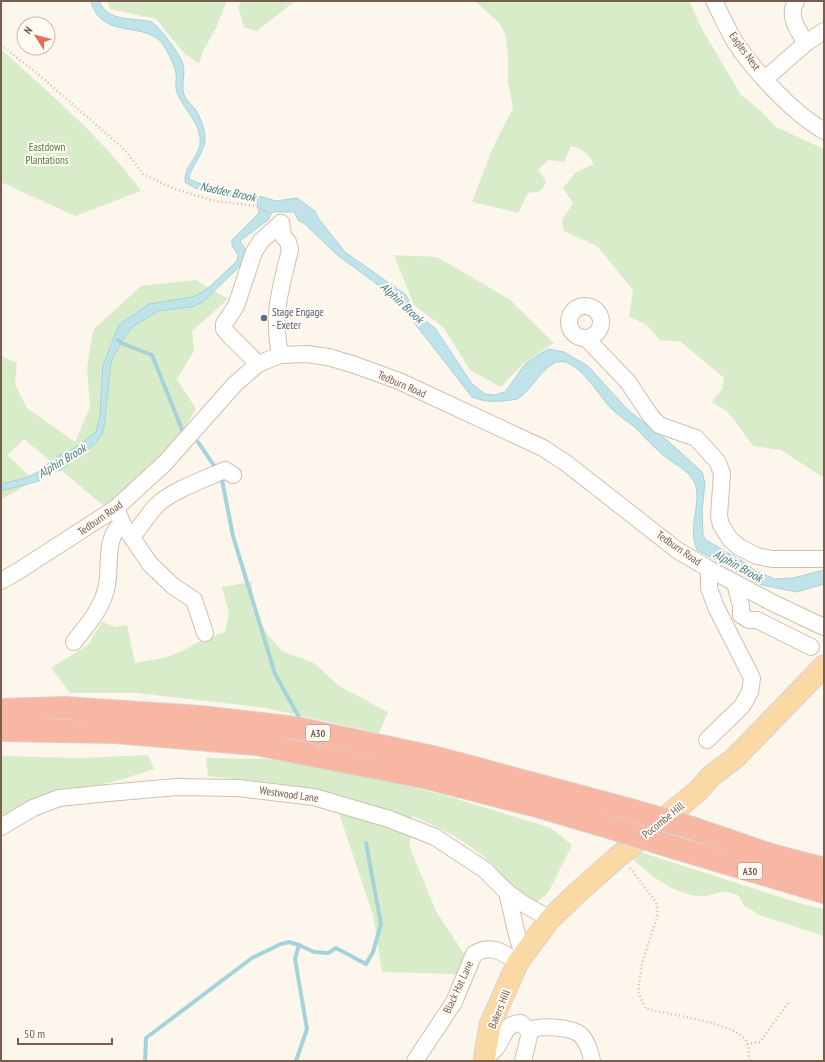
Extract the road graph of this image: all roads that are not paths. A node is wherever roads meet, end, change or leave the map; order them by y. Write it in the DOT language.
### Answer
graph roads {
  1 [pos="714,1"];
  2 [pos="796,1"];
  3 [pos="824,31"];
  4 [pos="806,43"];
  5 [pos="765,79"];
  6 [pos="824,131"];
  7 [pos="586,338"];
  8 [pos="280,356"];
  9 [pos="258,364"];
  10 [pos="229,473"];
  11 [pos="119,516"];
  12 [pos="132,536"];
  13 [pos="824,559"];
  14 [pos="709,569"];
  15 [pos="1,581"];
  16 [pos="735,583"];
  17 [pos="824,627"];
  18 [pos="205,633"];
  19 [pos="74,642"];
  20 [pos="812,647"];
  21 [pos="824,666"];
  22 [pos="1,710"];
  23 [pos="1,730"];
  24 [pos="707,740"];
  25 [pos="1,827"];
  26 [pos="824,869"];
  27 [pos="507,892"];
  28 [pos="824,892"];
  29 [pos="550,920"];
  30 [pos="517,965"];
  31 [pos="530,1032"];
  32 [pos="484,1060"];
  33 [pos="415,1061"];
  34 [pos="523,1061"];
  35 [pos="592,1061"];
  1 -- 5 [label="street, Eagles Nest"];
  2 -- 4 [label="street"];
  3 -- 4 [label="street"];
  4 -- 5 [label="street"];
  5 -- 6 [label="street, Eagles Nest"];
  7 -- 13 [label="street"];
  8 -- 9 [label="street, Tedburn Road"];
  8 -- 9 [label="street"];
  8 -- 14 [label="street, Tedburn Road"];
  9 -- 11 [label="street, Tedburn Road"];
  10 -- 12 [label="street"];
  11 -- 12 [label="street"];
  11 -- 15 [label="street, Tedburn Road"];
  11 -- 19 [label="street"];
  12 -- 18 [label="street"];
  14 -- 16 [label="street, Tedburn Road"];
  14 -- 24 [label="street"];
  16 -- 17 [label="street, Tedburn Road"];
  16 -- 20 [label="street"];
  21 -- 29 [label="main road, Pocombe Hill"];
  22 -- 26 [label="highway, A30, bridge"];
  23 -- 28 [label="highway, A30, bridge"];
  25 -- 27 [label="street, Westwood Lane"];
  27 -- 29 [label="street, Westwood Lane"];
  27 -- 30 [label="street"];
  29 -- 30 [label="main road, Pocombe Hill"];
  30 -- 32 [label="main road, Bakers Hill"];
  30 -- 33 [label="street, Black Hat Lane"];
  31 -- 32 [label="street"];
  31 -- 34 [label="street"];
  31 -- 35 [label="street"];
}
